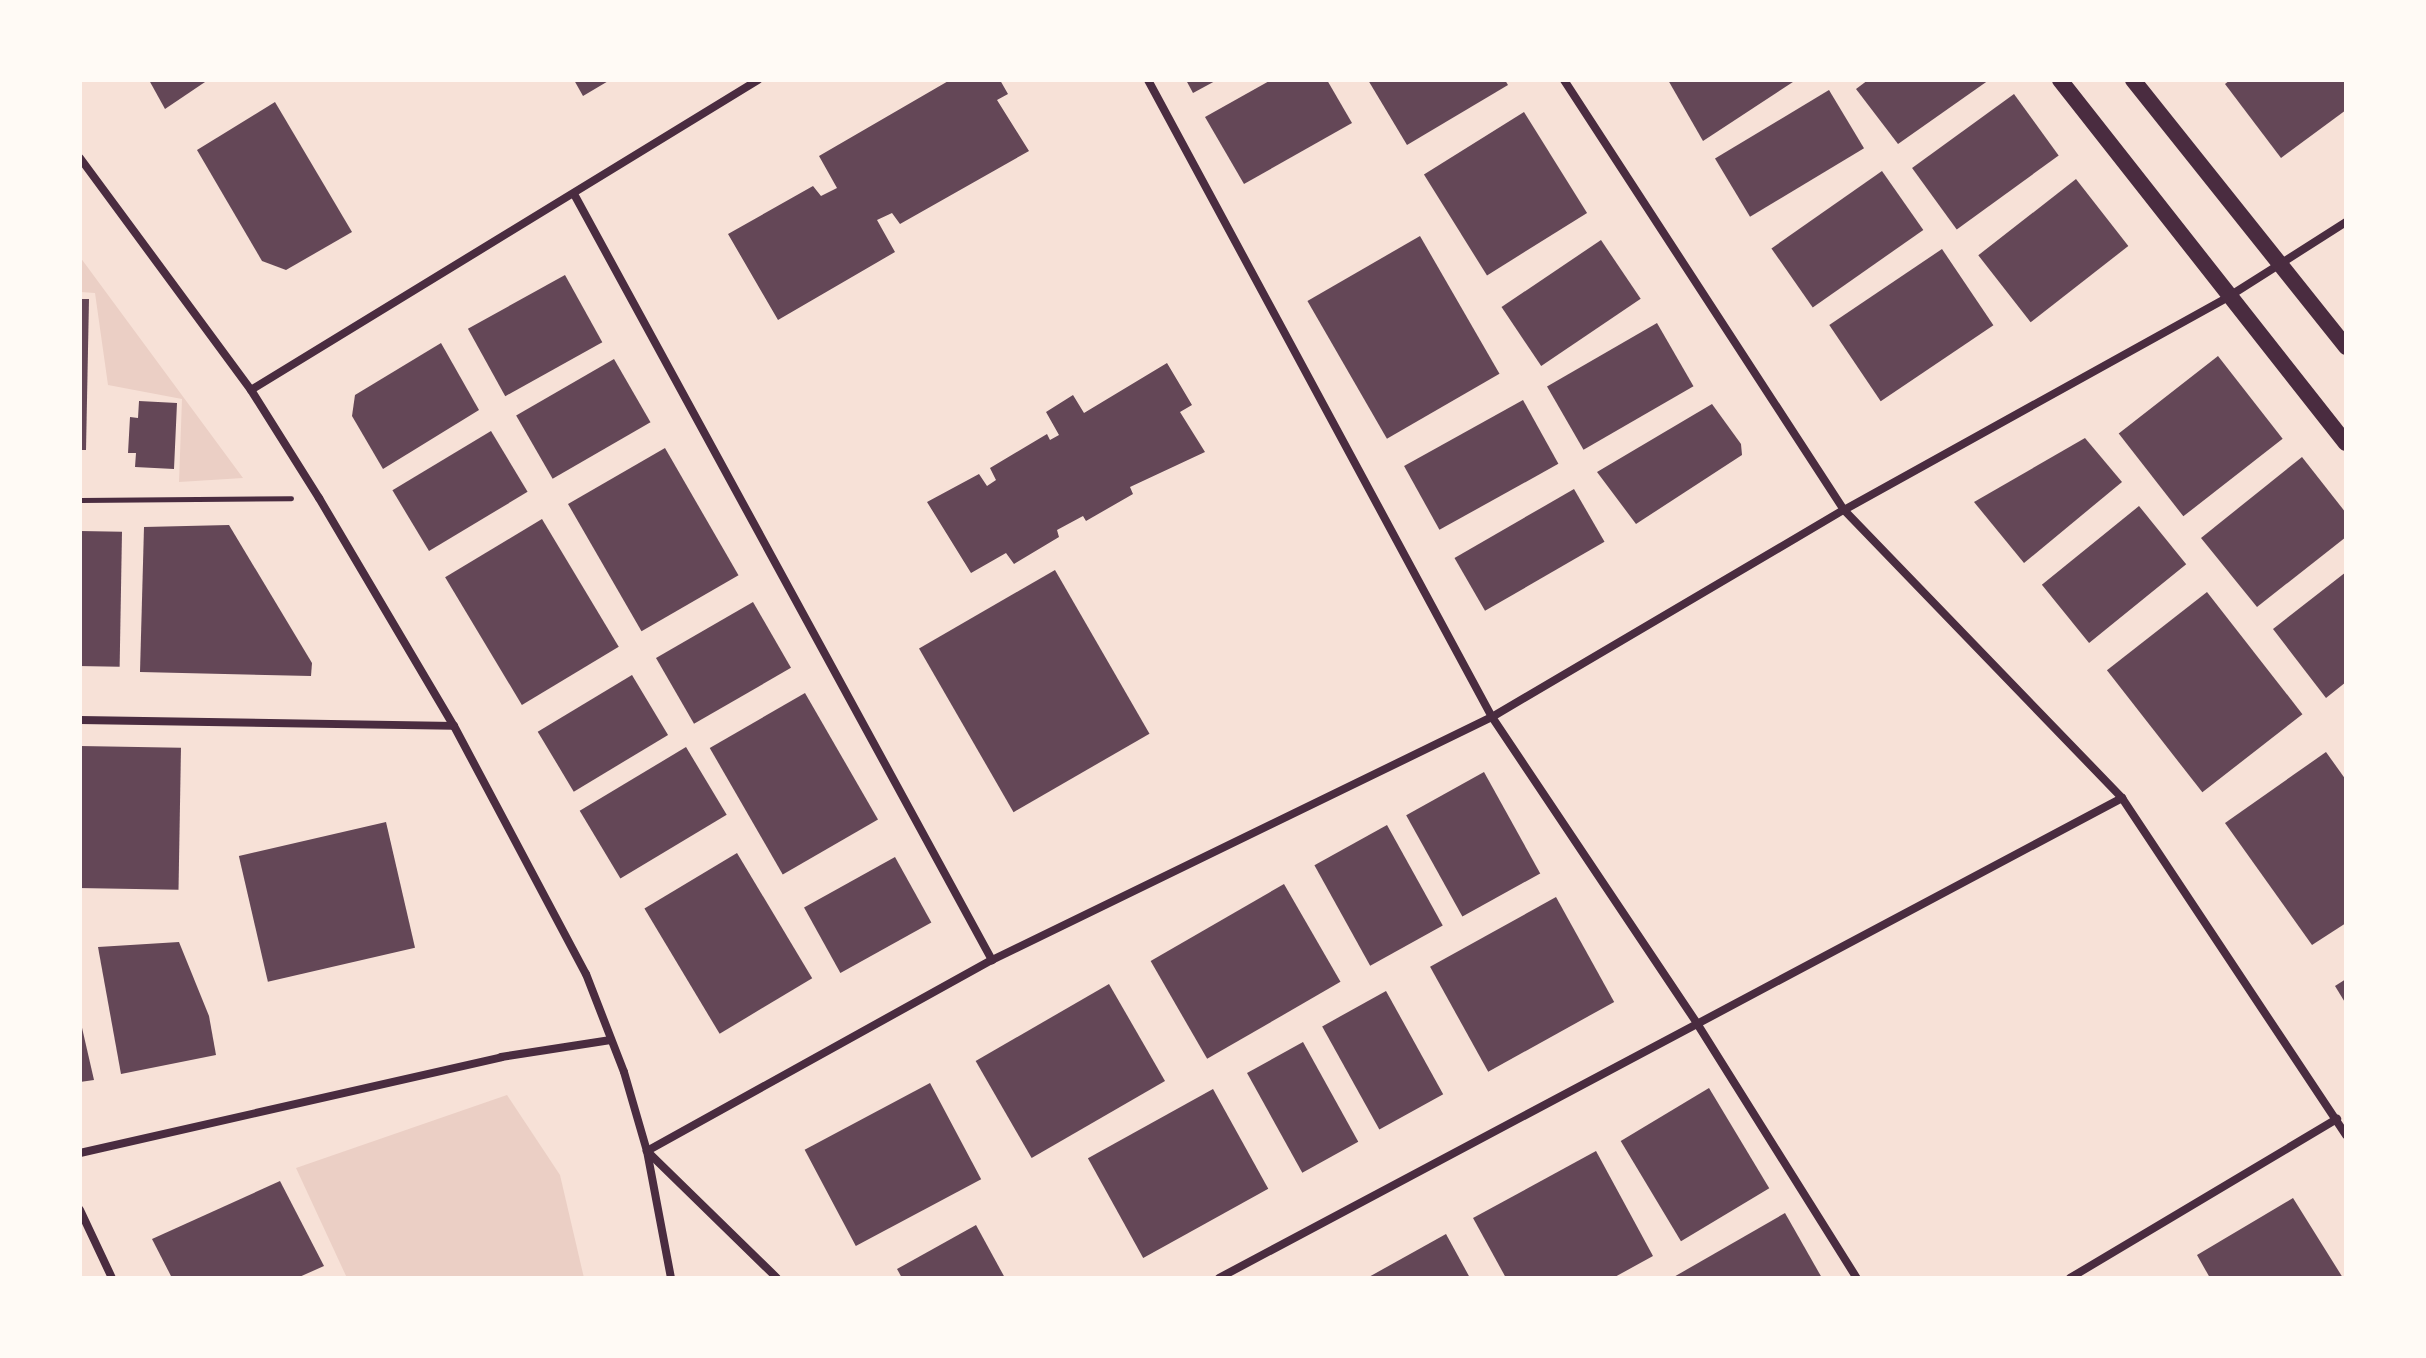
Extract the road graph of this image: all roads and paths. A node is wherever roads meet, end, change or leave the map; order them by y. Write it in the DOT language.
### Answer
graph roads {
  1 [pos="758,80"];
  2 [pos="1148,80"];
  3 [pos="1564,80"];
  4 [pos="2060,80"];
  5 [pos="2133,80"];
  6 [pos="80,158"];
  7 [pos="574,194"];
  8 [pos="2346,222"];
  9 [pos="2277,265"];
  10 [pos="2228,297"];
  11 [pos="2346,347"];
  12 [pos="251,390"];
  13 [pos="2346,443"];
  14 [pos="319,498"];
  15 [pos="80,500"];
  16 [pos="1844,510"];
  17 [pos="1492,717"];
  18 [pos="80,720"];
  19 [pos="454,726"];
  20 [pos="2122,798"];
  21 [pos="992,960"];
  22 [pos="1698,1025"];
  23 [pos="611,1040"];
  24 [pos="2337,1119"];
  25 [pos="2346,1135"];
  26 [pos="647,1151"];
  27 [pos="80,1153"];
  28 [pos="80,1210"];
  29 [pos="112,1278"];
  30 [pos="671,1278"];
  31 [pos="777,1278"];
  32 [pos="1219,1278"];
  33 [pos="1857,1278"];
  34 [pos="2070,1278"];
  1 -- 7 [label="street"];
  2 -- 17 [label="street"];
  3 -- 16 [label="street"];
  4 -- 10 [label="main road"];
  5 -- 9 [label="main road"];
  6 -- 12 [label="street"];
  7 -- 12 [label="street"];
  7 -- 21 [label="street"];
  8 -- 9 [label="street"];
  9 -- 10 [label="street"];
  9 -- 11 [label="main road"];
  10 -- 13 [label="main road"];
  10 -- 16 [label="street"];
  12 -- 14 [label="street"];
  14 -- 15 [label="path"];
  14 -- 19 [label="street"];
  16 -- 17 [label="street"];
  16 -- 20 [label="street"];
  17 -- 21 [label="street"];
  17 -- 22 [label="street"];
  18 -- 19 [label="street"];
  19 -- 23 [label="street"];
  20 -- 22 [label="street"];
  20 -- 24 [label="street"];
  21 -- 26 [label="street"];
  22 -- 32 [label="street"];
  22 -- 33 [label="street"];
  23 -- 26 [label="street"];
  23 -- 27 [label="street"];
  24 -- 25 [label="street"];
  24 -- 34 [label="street"];
  26 -- 30 [label="street"];
  26 -- 31 [label="street"];
  28 -- 29 [label="street"];
}
